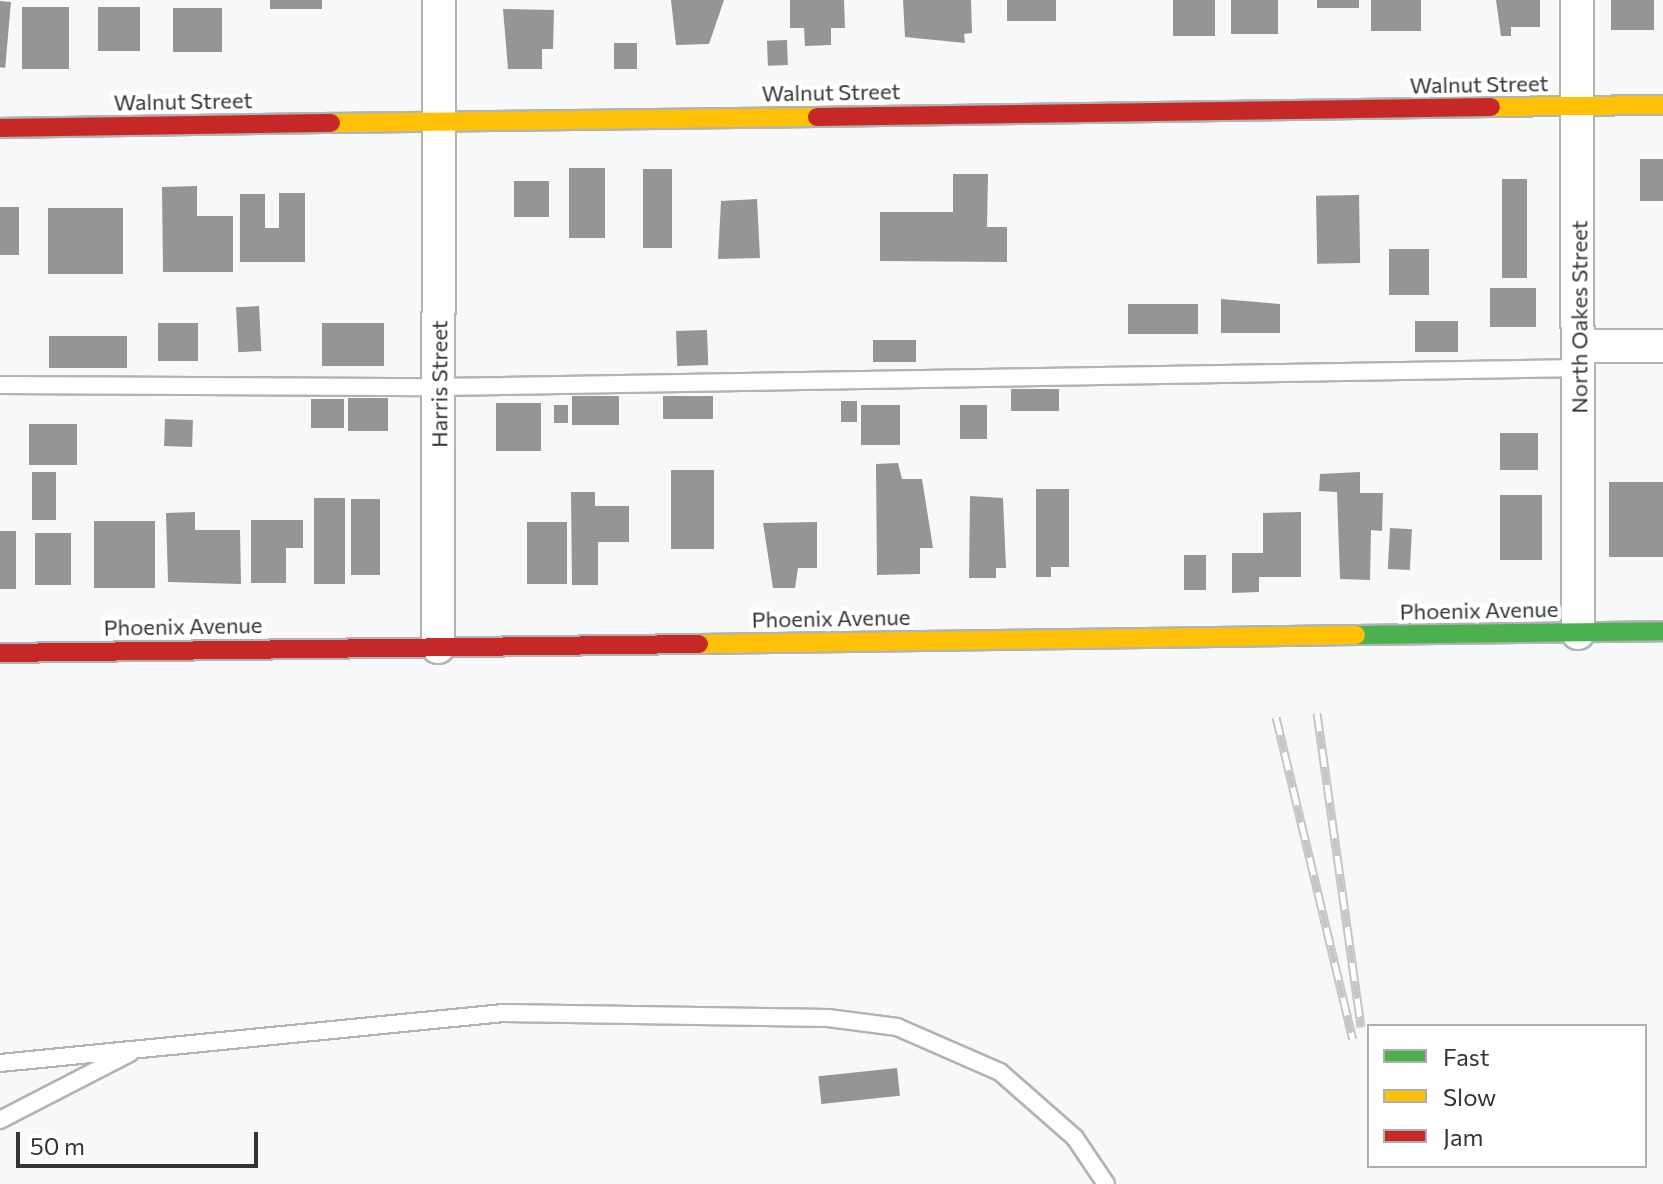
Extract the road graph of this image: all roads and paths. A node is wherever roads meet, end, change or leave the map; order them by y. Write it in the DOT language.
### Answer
graph roads {
  1 [pos="439,0"];
  2 [pos="1577,0"];
  3 [pos="1663,105"];
  4 [pos="1579,106"];
  5 [pos="440,121"];
  6 [pos="0,128"];
  7 [pos="1663,346"];
  8 [pos="1580,357"];
  9 [pos="0,385"];
  10 [pos="439,387"];
  11 [pos="1663,631"];
  12 [pos="1578,633"];
  13 [pos="438,647"];
  14 [pos="0,653"];
  15 [pos="139,1048"];
  16 [pos="0,1063"];
  17 [pos="0,1120"];
  18 [pos="1106,1184"];
  1 -- 5 [label="street, Harris Street"];
  2 -- 4 [label="street, North Oakes Street"];
  3 -- 4 [label="street, Walnut Street"];
  4 -- 5 [label="street, Walnut Street"];
  4 -- 8 [label="street, North Oakes Street"];
  5 -- 6 [label="street, Walnut Street"];
  5 -- 10 [label="street, Harris Street"];
  7 -- 8 [label="street"];
  8 -- 10 [label="lane"];
  8 -- 12 [label="street, North Oakes Street"];
  9 -- 10 [label="lane"];
  10 -- 13 [label="street, Harris Street"];
  11 -- 12 [label="street, Phoenix Avenue"];
  12 -- 13 [label="street, Phoenix Avenue"];
  13 -- 14 [label="street, Phoenix Avenue"];
  15 -- 16 [label="lane"];
  15 -- 17 [label="lane"];
  15 -- 18 [label="lane"];
}
